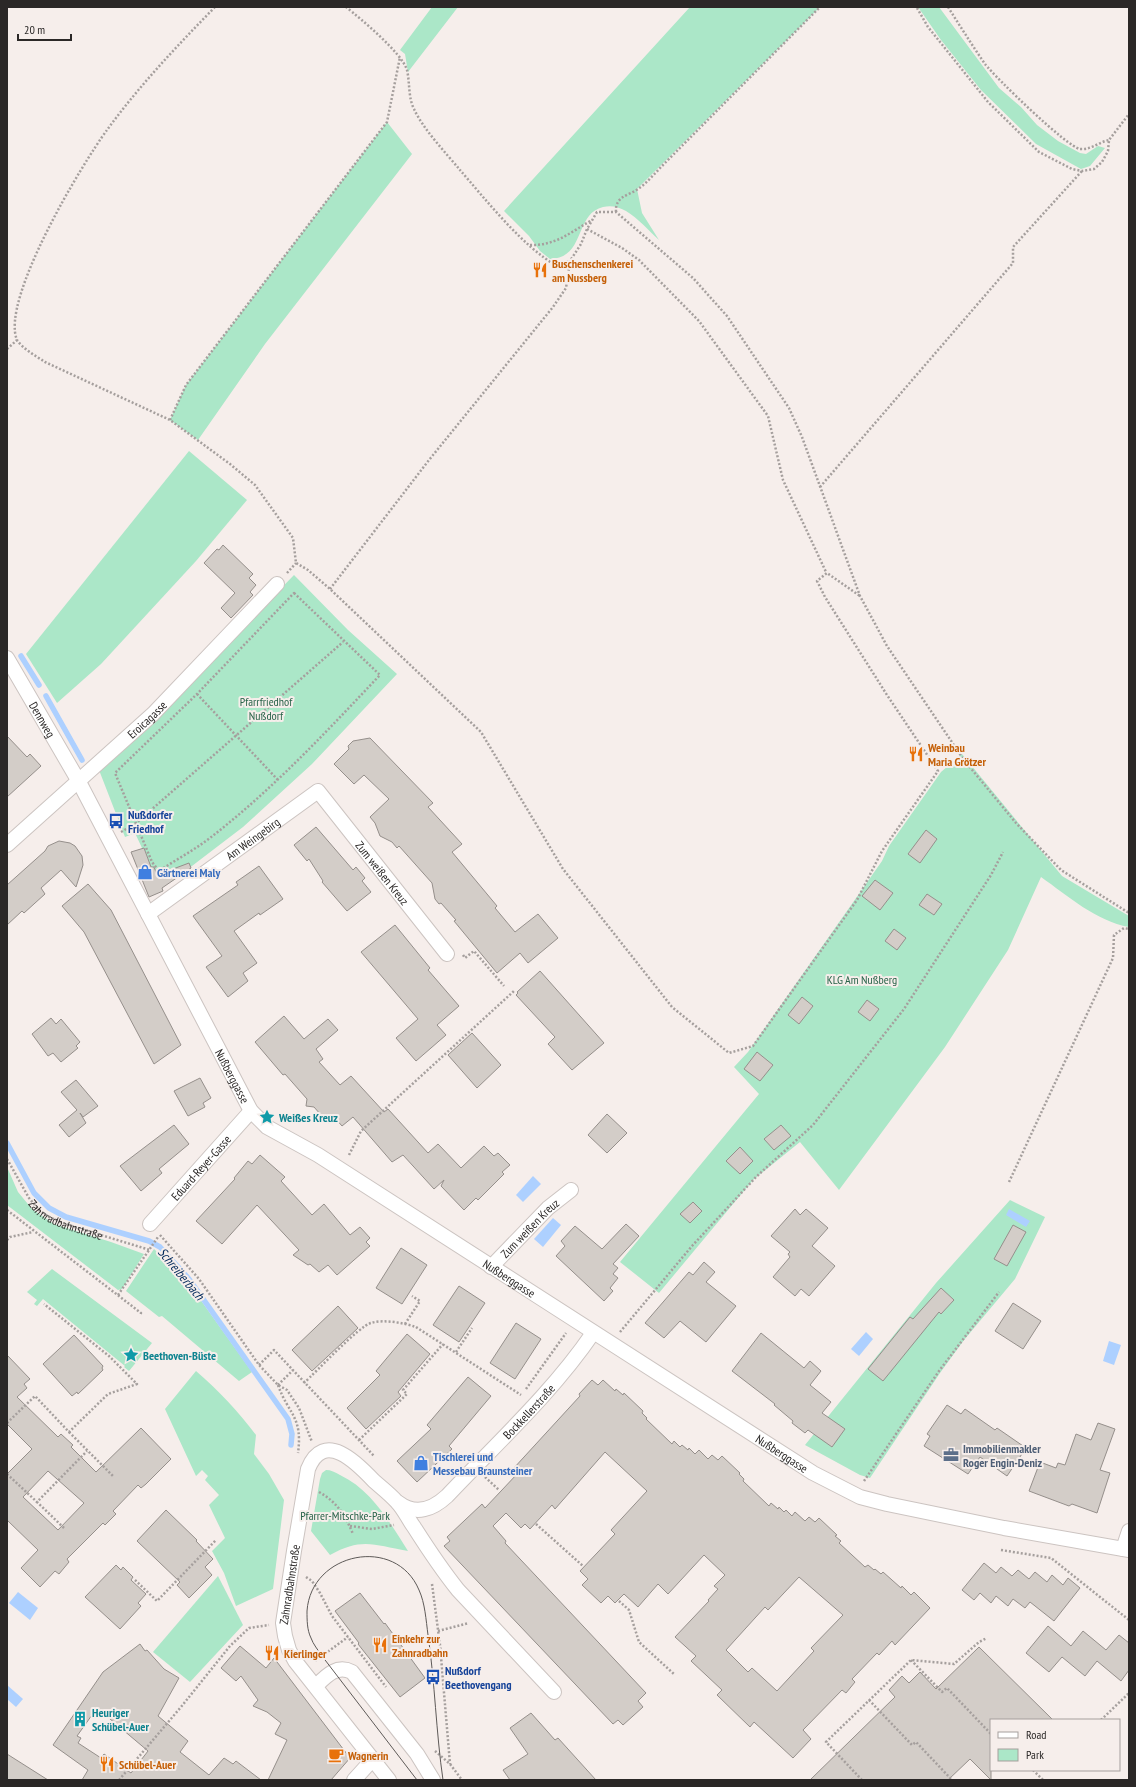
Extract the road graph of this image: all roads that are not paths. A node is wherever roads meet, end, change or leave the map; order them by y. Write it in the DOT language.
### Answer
graph roads {
  1 [pos="278,584"];
  2 [pos="7,658"];
  3 [pos="78,780"];
  4 [pos="318,791"];
  5 [pos="7,845"];
  6 [pos="148,914"];
  7 [pos="447,954"];
  8 [pos="251,1111"];
  9 [pos="571,1190"];
  10 [pos="150,1224"];
  11 [pos="491,1267"];
  12 [pos="593,1333"];
  13 [pos="398,1502"];
  14 [pos="1129,1531"];
  15 [pos="1126,1549"];
  16 [pos="316,1686"];
  17 [pos="554,1692"];
  18 [pos="373,1759"];
  19 [pos="354,1780"];
  20 [pos="389,1780"];
  21 [pos="433,1780"];
  1 -- 3 [label="street, Eroicagasse"];
  2 -- 3 [label="street, Dennweg"];
  3 -- 5 [label="street, Eroicagasse"];
  3 -- 6 [label="street, Nußberggasse"];
  4 -- 6 [label="street, Am Weingebirg"];
  4 -- 7 [label="street, Zum weißen Kreuz"];
  6 -- 8 [label="street, Nußberggasse"];
  8 -- 10 [label="street, Eduard-Reyer-Gasse"];
  8 -- 11 [label="street, Nußberggasse"];
  9 -- 11 [label="street, Zum weißen Kreuz"];
  11 -- 12 [label="street, Nußberggasse"];
  12 -- 13 [label="street, Bockkellerstraße"];
  12 -- 15 [label="street, Nußberggasse"];
  13 -- 16 [label="street, Zahnradbahnstraße"];
  13 -- 17 [label="street"];
  14 -- 15 [label="street, Nußberggasse"];
  16 -- 18 [label="street, Zahnradbahnstraße"];
  16 -- 21 [label="street"];
  18 -- 19 [label="street"];
  18 -- 20 [label="street, Zahnradbahnstraße"];
}
